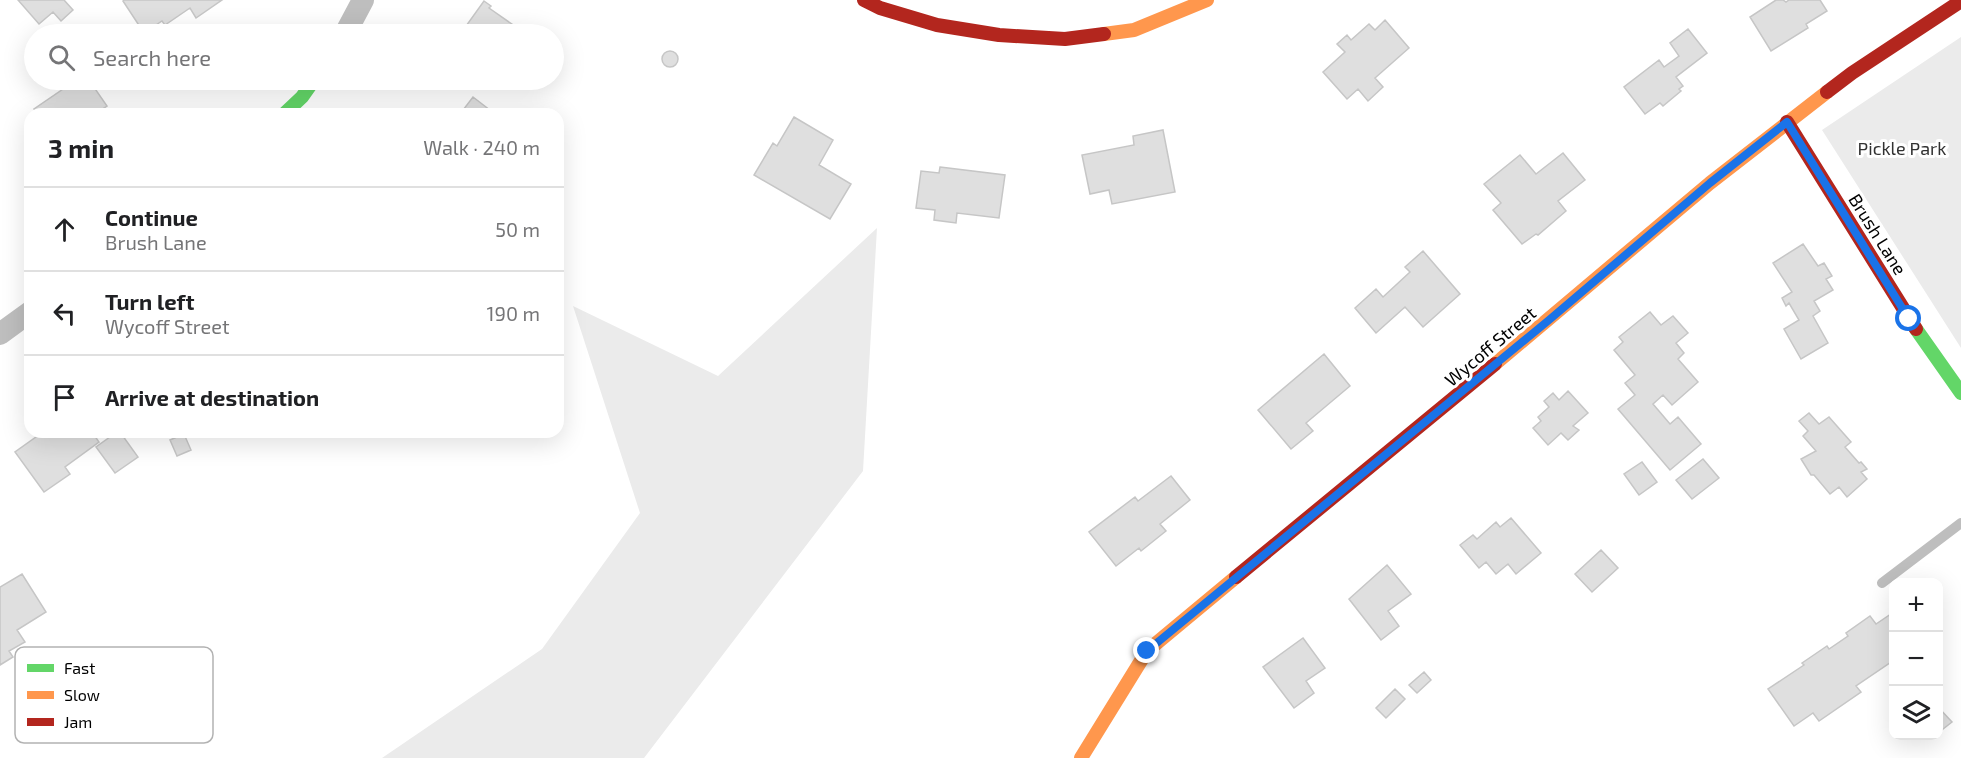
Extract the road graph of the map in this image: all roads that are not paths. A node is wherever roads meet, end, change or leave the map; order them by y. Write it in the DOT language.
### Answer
graph roads {
  1 [pos="363,0"];
  2 [pos="864,0"];
  3 [pos="1207,0"];
  4 [pos="1961,1"];
  5 [pos="350,24"];
  6 [pos="307,90"];
  7 [pos="290,108"];
  8 [pos="1787,122"];
  9 [pos="24,316"];
  10 [pos="0,334"];
  11 [pos="1961,393"];
  12 [pos="1961,523"];
  13 [pos="1882,584"];
  14 [pos="1081,758"];
  1 -- 5 [label="street"];
  2 -- 3 [label="street"];
  4 -- 8 [label="street, Wycoff Street"];
  6 -- 7 [label="street"];
  8 -- 11 [label="street, Brush Lane"];
  8 -- 14 [label="street, Wycoff Street"];
  9 -- 10 [label="street"];
  12 -- 13 [label="lane"];
}
